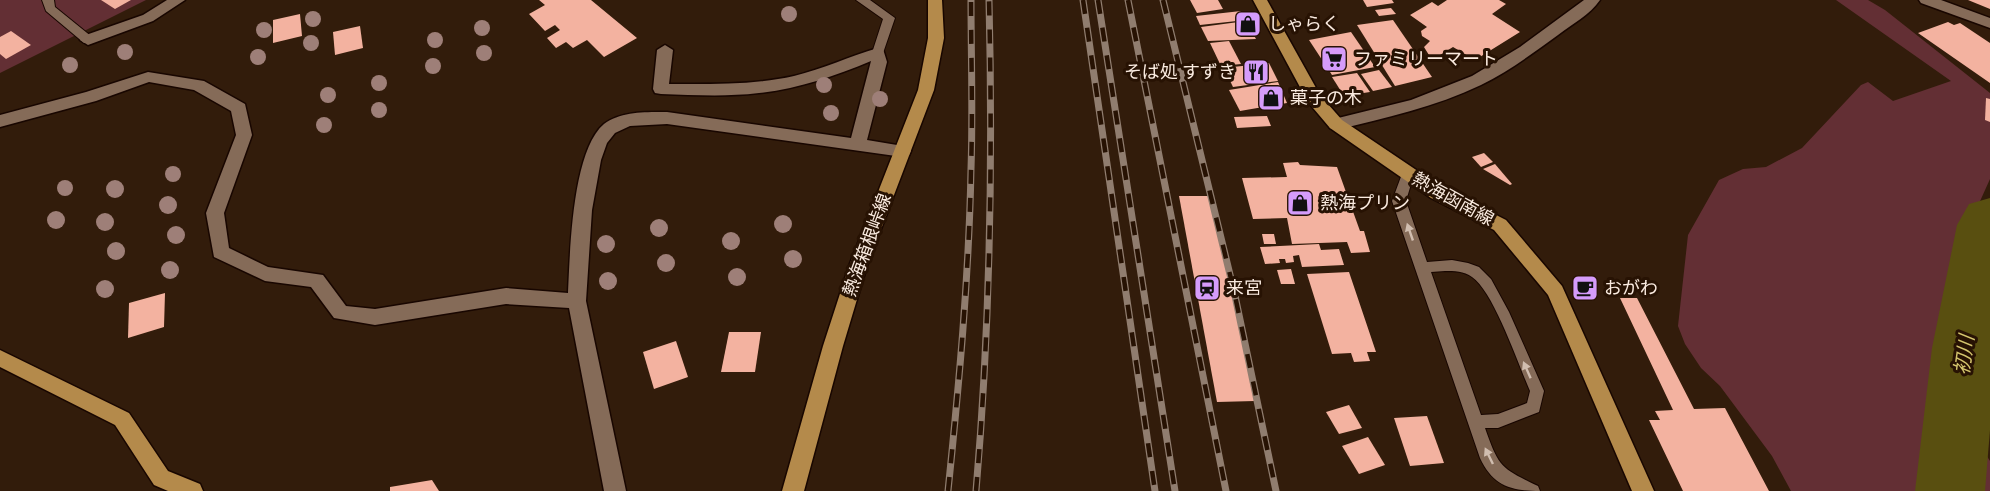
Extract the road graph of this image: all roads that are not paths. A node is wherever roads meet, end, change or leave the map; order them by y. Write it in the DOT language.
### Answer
graph roads {
  1 [pos="48,0"];
  2 [pos="178,0"];
  3 [pos="862,0"];
  4 [pos="935,0"];
  5 [pos="1260,0"];
  6 [pos="1593,0"];
  7 [pos="1926,0"];
  8 [pos="1990,23"];
  9 [pos="88,40"];
  10 [pos="665,50"];
  11 [pos="878,53"];
  12 [pos="0,121"];
  13 [pos="1336,124"];
  14 [pos="858,144"];
  15 [pos="903,151"];
  16 [pos="1408,174"];
  17 [pos="1422,268"];
  18 [pos="578,301"];
  19 [pos="0,358"];
  20 [pos="1476,422"];
  21 [pos="192,491"];
  22 [pos="615,491"];
  23 [pos="793,491"];
  24 [pos="1532,491"];
  25 [pos="1643,491"];
  1 -- 9 [label="lane"];
  2 -- 9 [label="street"];
  3 -- 11 [label="lane"];
  4 -- 15 [label="main road, 熱海箱根峠線"];
  5 -- 13 [label="main road, 熱海函南線"];
  6 -- 13 [label="street"];
  7 -- 8 [label="street"];
  10 -- 11 [label="street"];
  11 -- 14 [label="street"];
  12 -- 18 [label="street"];
  13 -- 16 [label="main road, 熱海函南線"];
  14 -- 15 [label="street"];
  14 -- 18 [label="street"];
  15 -- 23 [label="main road, 熱海箱根峠線"];
  17 -- 16 [label="lane, one-way"];
  16 -- 25 [label="main road, 熱海函南線"];
  17 -- 20 [label="lane"];
  20 -- 17 [label="lane, one-way"];
  18 -- 22 [label="street"];
  19 -- 21 [label="main road"];
  24 -- 20 [label="lane, one-way"];
}
